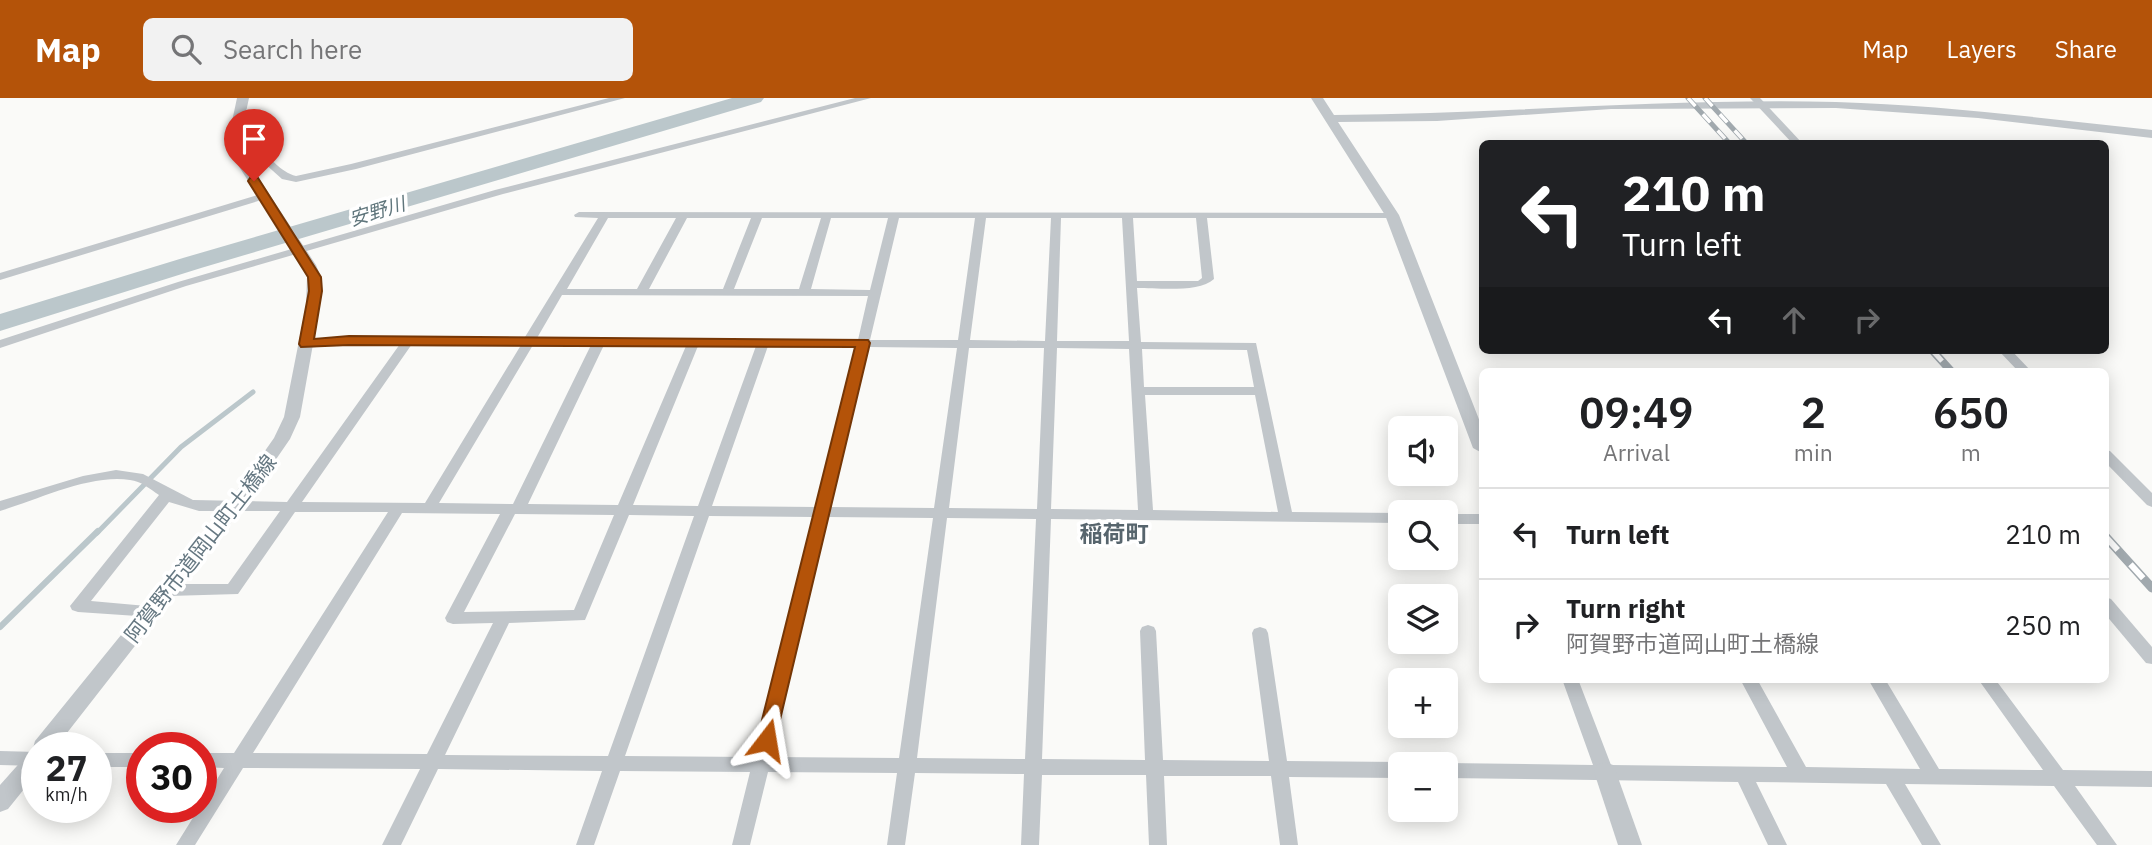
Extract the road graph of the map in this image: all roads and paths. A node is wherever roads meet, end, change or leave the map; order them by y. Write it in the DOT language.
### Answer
graph roads {
  1 [pos="243,98"];
  2 [pos="620,98"];
  3 [pos="866,98"];
  4 [pos="1317,98"];
  5 [pos="1756,99"];
  6 [pos="1329,119"];
  7 [pos="2152,134"];
  8 [pos="1795,140"];
  9 [pos="248,145"];
  10 [pos="266,199"];
  11 [pos="579,215"];
  12 [pos="605,215"];
  13 [pos="683,215"];
  14 [pos="758,215"];
  15 [pos="827,215"];
  16 [pos="894,215"];
  17 [pos="981,215"];
  18 [pos="1056,215"];
  19 [pos="1127,215"];
  20 [pos="1201,215"];
  21 [pos="1392,215"];
  22 [pos="297,246"];
  23 [pos="0,277"];
  24 [pos="1132,285"];
  25 [pos="559,292"];
  26 [pos="641,292"];
  27 [pos="727,293"];
  28 [pos="804,293"];
  29 [pos="876,293"];
  30 [pos="408,341"];
  31 [pos="529,342"];
  32 [pos="598,342"];
  33 [pos="694,342"];
  34 [pos="763,343"];
  35 [pos="863,343"];
  36 [pos="0,344"];
  37 [pos="306,344"];
  38 [pos="963,344"];
  39 [pos="1050,345"];
  40 [pos="1135,345"];
  41 [pos="2008,354"];
  42 [pos="2022,368"];
  43 [pos="1138,391"];
  44 [pos="1261,391"];
  45 [pos="1479,440"];
  46 [pos="2109,458"];
  47 [pos="167,495"];
  48 [pos="2152,502"];
  49 [pos="0,506"];
  50 [pos="235,506"];
  51 [pos="291,507"];
  52 [pos="398,508"];
  53 [pos="429,508"];
  54 [pos="514,509"];
  55 [pos="624,510"];
  56 [pos="703,511"];
  57 [pos="822,512"];
  58 [pos="941,513"];
  59 [pos="1043,514"];
  60 [pos="1146,516"];
  61 [pos="1286,517"];
  62 [pos="1388,518"];
  63 [pos="1458,519"];
  64 [pos="1479,519"];
  65 [pos="169,590"];
  66 [pos="2109,608"];
  67 [pos="152,611"];
  68 [pos="504,618"];
  69 [pos="1148,631"];
  70 [pos="1260,633"];
  71 [pos="2152,658"];
  72 [pos="1572,683"];
  73 [pos="1750,683"];
  74 [pos="1878,683"];
  75 [pos="1989,683"];
  76 [pos="56,732"];
  77 [pos="21,756"];
  78 [pos="0,758"];
  79 [pos="217,760"];
  80 [pos="238,761"];
  81 [pos="432,762"];
  82 [pos="614,764"];
  83 [pos="761,765"];
  84 [pos="906,766"];
  85 [pos="1033,767"];
  86 [pos="1154,768"];
  87 [pos="1279,769"];
  88 [pos="1388,770"];
  89 [pos="1458,771"];
  90 [pos="1605,772"];
  91 [pos="1743,774"];
  92 [pos="1800,774"];
  93 [pos="1891,775"];
  94 [pos="21,776"];
  95 [pos="1934,776"];
  96 [pos="2058,778"];
  97 [pos="2152,779"];
  98 [pos="0,802"];
  99 [pos="184,845"];
  100 [pos="391,845"];
  101 [pos="586,845"];
  102 [pos="741,845"];
  103 [pos="896,845"];
  104 [pos="1030,845"];
  105 [pos="1158,845"];
  106 [pos="1289,845"];
  107 [pos="1630,845"];
  108 [pos="1778,845"];
  109 [pos="1931,845"];
  110 [pos="2108,845"];
  1 -- 10 [label="street, 阿賀野市道岡山町土橋線"];
  2 -- 9 [label="street"];
  3 -- 22 [label="street"];
  4 -- 6 [label="street"];
  5 -- 8 [label="street"];
  6 -- 7 [label="street"];
  6 -- 21 [label="street"];
  10 -- 22 [label="street, 阿賀野市道岡山町土橋線"];
  10 -- 23 [label="street"];
  11 -- 12 [label="street"];
  12 -- 13 [label="street"];
  12 -- 25 [label="street"];
  13 -- 14 [label="street"];
  13 -- 26 [label="street"];
  14 -- 15 [label="street"];
  14 -- 27 [label="street"];
  15 -- 16 [label="street"];
  15 -- 28 [label="street"];
  16 -- 17 [label="street"];
  16 -- 29 [label="street"];
  17 -- 18 [label="street"];
  17 -- 38 [label="street"];
  18 -- 19 [label="street"];
  18 -- 39 [label="street"];
  19 -- 20 [label="street"];
  19 -- 24 [label="street"];
  20 -- 21 [label="street"];
  20 -- 24 [label="street"];
  21 -- 45 [label="street"];
  22 -- 36 [label="street"];
  22 -- 37 [label="street, 阿賀野市道岡山町土橋線"];
  24 -- 40 [label="street"];
  25 -- 26 [label="street"];
  25 -- 31 [label="street"];
  26 -- 27 [label="street"];
  27 -- 28 [label="street"];
  28 -- 29 [label="street"];
  29 -- 35 [label="street"];
  30 -- 31 [label="street"];
  30 -- 37 [label="street"];
  30 -- 51 [label="street"];
  31 -- 32 [label="street"];
  31 -- 53 [label="street"];
  32 -- 33 [label="street"];
  32 -- 54 [label="street"];
  33 -- 34 [label="street"];
  33 -- 55 [label="street"];
  34 -- 35 [label="street"];
  34 -- 56 [label="street"];
  35 -- 38 [label="street"];
  35 -- 57 [label="street"];
  37 -- 50 [label="street, 阿賀野市道岡山町土橋線"];
  38 -- 39 [label="street"];
  38 -- 58 [label="street"];
  39 -- 40 [label="street"];
  39 -- 59 [label="street"];
  40 -- 43 [label="street"];
  40 -- 44 [label="street"];
  41 -- 42 [label="street"];
  43 -- 44 [label="street"];
  43 -- 60 [label="street"];
  44 -- 61 [label="street"];
  46 -- 48 [label="street"];
  47 -- 49 [label="street"];
  47 -- 50 [label="street"];
  47 -- 67 [label="street"];
  50 -- 51 [label="street"];
  50 -- 65 [label="street, 阿賀野市道岡山町土橋線"];
  51 -- 52 [label="street"];
  51 -- 65 [label="street"];
  52 -- 53 [label="street"];
  52 -- 80 [label="street"];
  53 -- 54 [label="street"];
  54 -- 55 [label="street"];
  54 -- 68 [label="street"];
  55 -- 56 [label="street"];
  55 -- 68 [label="street"];
  56 -- 57 [label="street"];
  56 -- 82 [label="street"];
  57 -- 58 [label="street"];
  57 -- 83 [label="street"];
  58 -- 59 [label="street"];
  58 -- 84 [label="street"];
  59 -- 60 [label="street"];
  59 -- 85 [label="street"];
  60 -- 61 [label="street"];
  61 -- 62 [label="street"];
  63 -- 64 [label="street"];
  65 -- 67 [label="street, 阿賀野市道岡山町土橋線"];
  66 -- 71 [label="street"];
  67 -- 76 [label="street, 阿賀野市道岡山町土橋線"];
  68 -- 81 [label="street"];
  69 -- 86 [label="street"];
  70 -- 87 [label="street"];
  72 -- 90 [label="street"];
  73 -- 92 [label="street"];
  74 -- 95 [label="street"];
  75 -- 96 [label="street"];
  77 -- 78 [label="street"];
  79 -- 80 [label="street"];
  80 -- 81 [label="street"];
  80 -- 99 [label="street"];
  81 -- 82 [label="street"];
  81 -- 100 [label="street"];
  82 -- 83 [label="street"];
  82 -- 101 [label="street"];
  83 -- 84 [label="street"];
  83 -- 102 [label="street"];
  84 -- 85 [label="street"];
  84 -- 103 [label="street"];
  85 -- 86 [label="street"];
  85 -- 104 [label="street"];
  86 -- 87 [label="street"];
  86 -- 105 [label="street"];
  87 -- 88 [label="street"];
  87 -- 106 [label="street"];
  89 -- 90 [label="street"];
  90 -- 91 [label="street"];
  90 -- 107 [label="street"];
  91 -- 92 [label="street"];
  91 -- 108 [label="street"];
  92 -- 93 [label="street"];
  93 -- 95 [label="street"];
  93 -- 109 [label="street"];
  94 -- 98 [label="street, 阿賀野市道岡山町土橋線"];
  95 -- 96 [label="street"];
  96 -- 97 [label="street"];
  96 -- 110 [label="street"];
}
